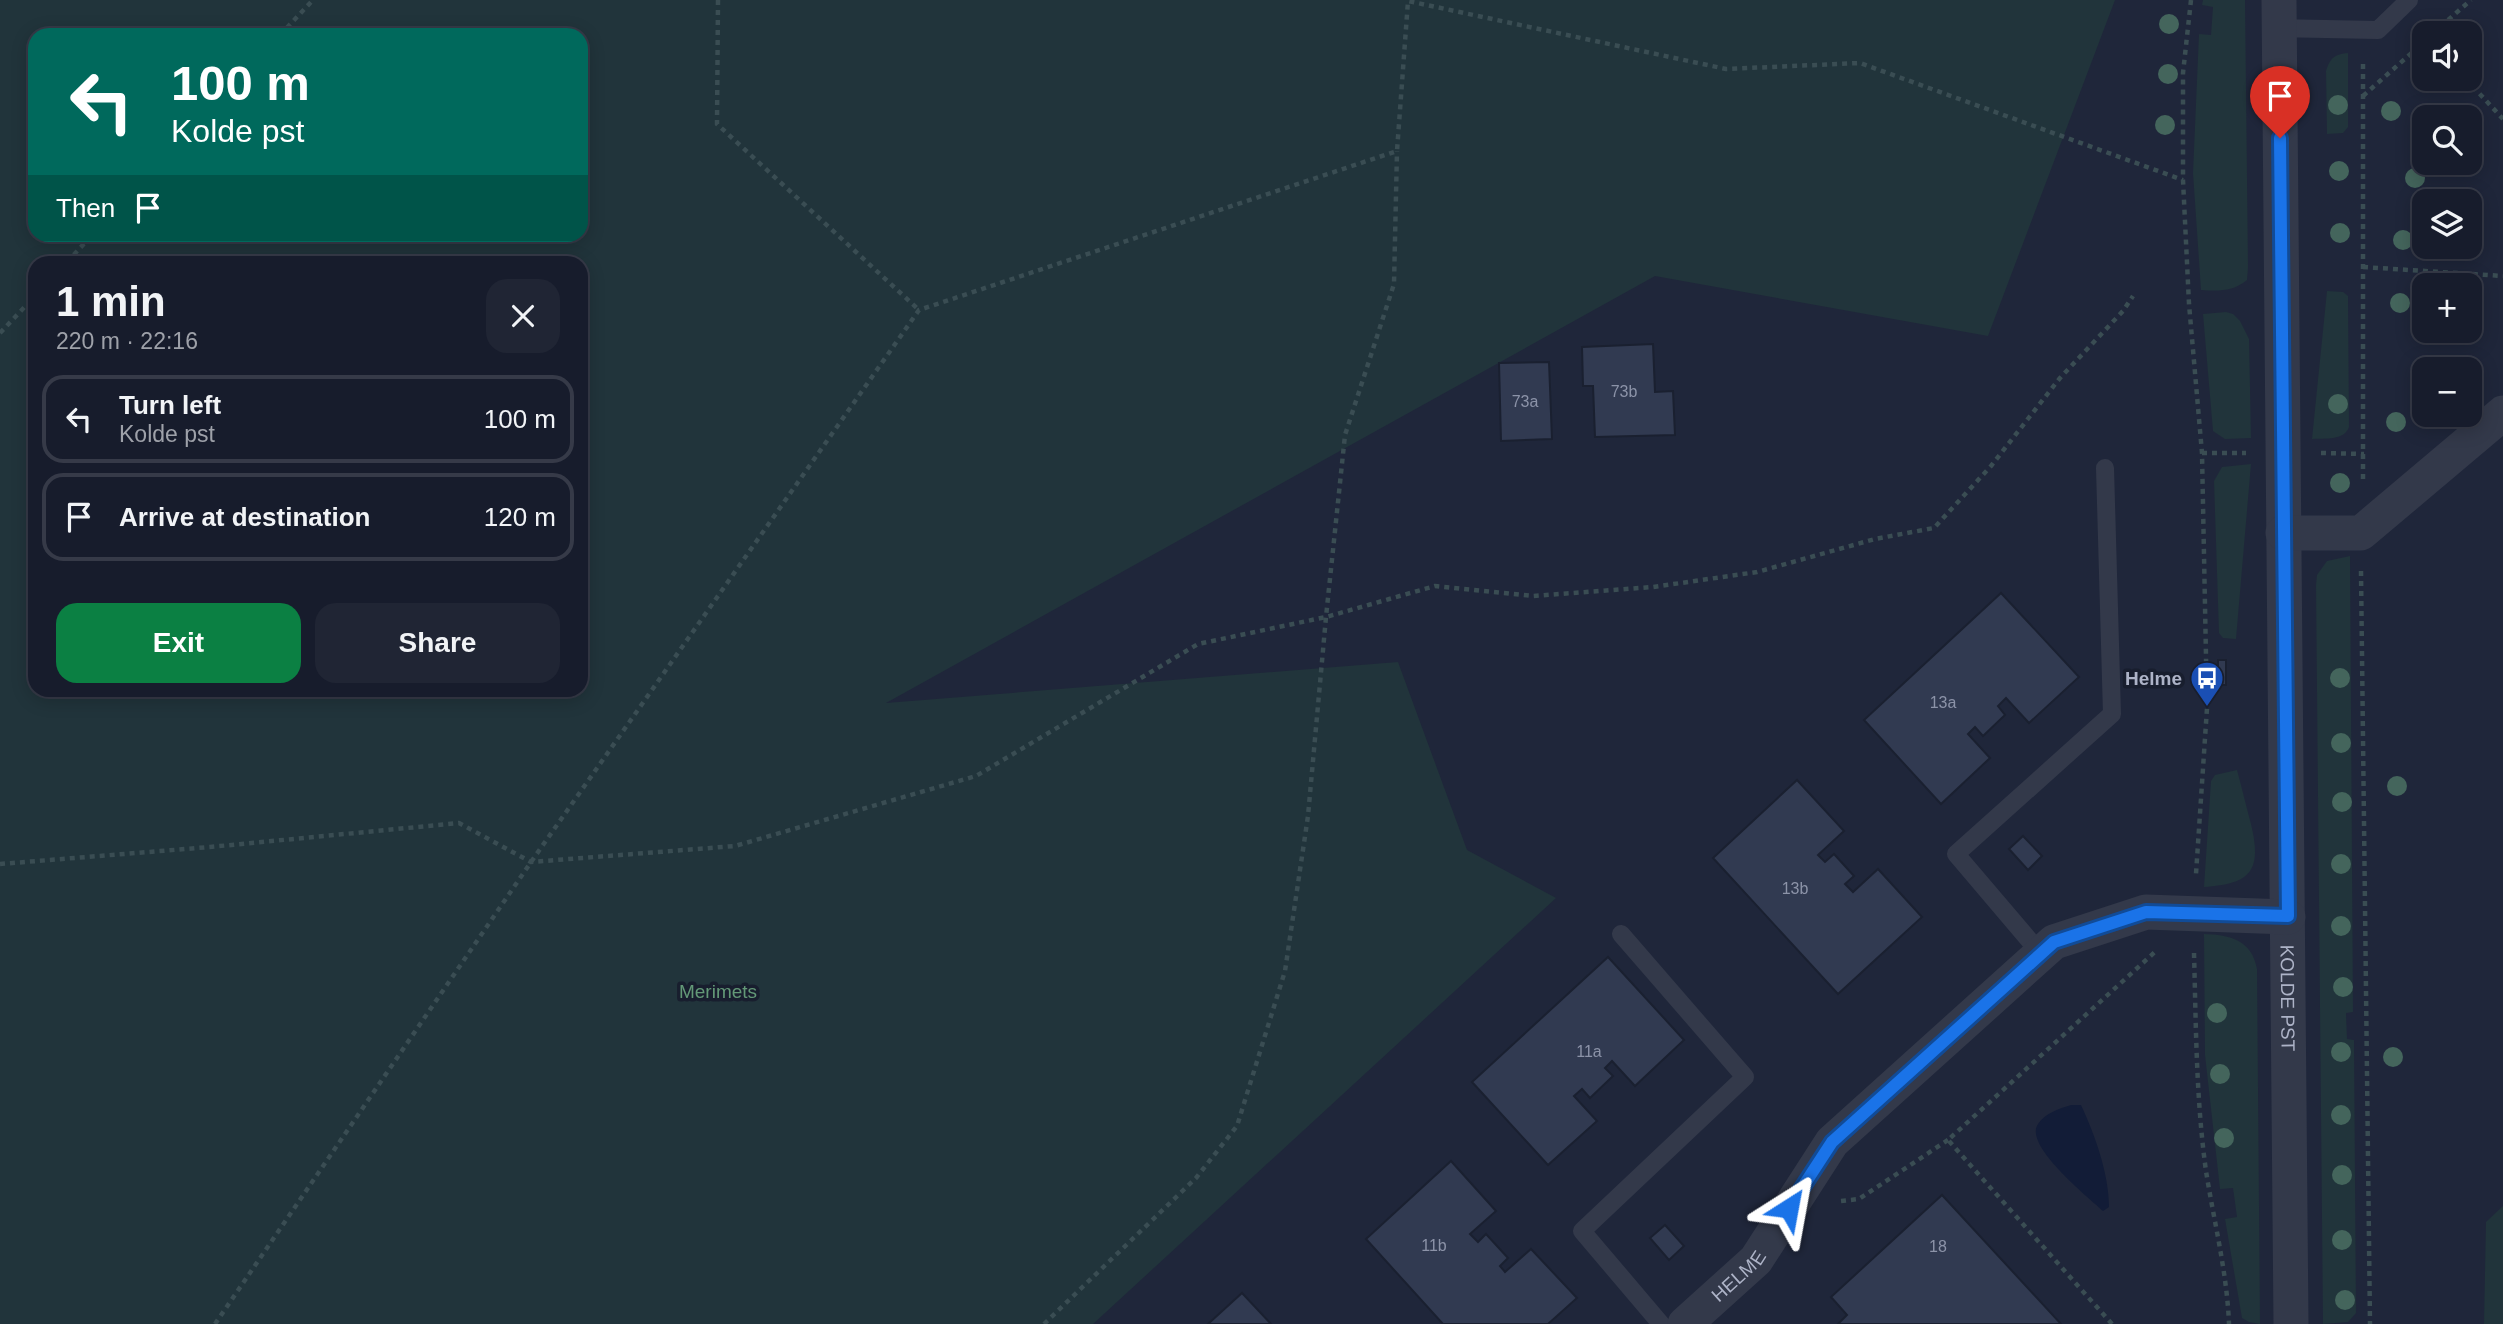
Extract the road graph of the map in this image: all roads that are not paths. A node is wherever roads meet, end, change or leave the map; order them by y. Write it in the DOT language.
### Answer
graph roads {
  1 [pos="2409,0"];
  2 [pos="2279,14"];
  3 [pos="2503,413"];
  4 [pos="2105,468"];
  5 [pos="2283,533"];
  6 [pos="2288,916"];
  7 [pos="1621,934"];
  8 [pos="2041,954"];
  9 [pos="1661,1324"];
  10 [pos="1685,1324"];
  11 [pos="2291,1324"];
  1 -- 2 [label="lane"];
  2 -- 5 [label="street, KOLDE PST"];
  3 -- 5 [label="street"];
  4 -- 8 [label="lane"];
  5 -- 6 [label="street, KOLDE PST"];
  6 -- 8 [label="street, HELME"];
  6 -- 11 [label="street, KOLDE PST"];
  7 -- 9 [label="lane"];
  8 -- 10 [label="street, HELME"];
}
